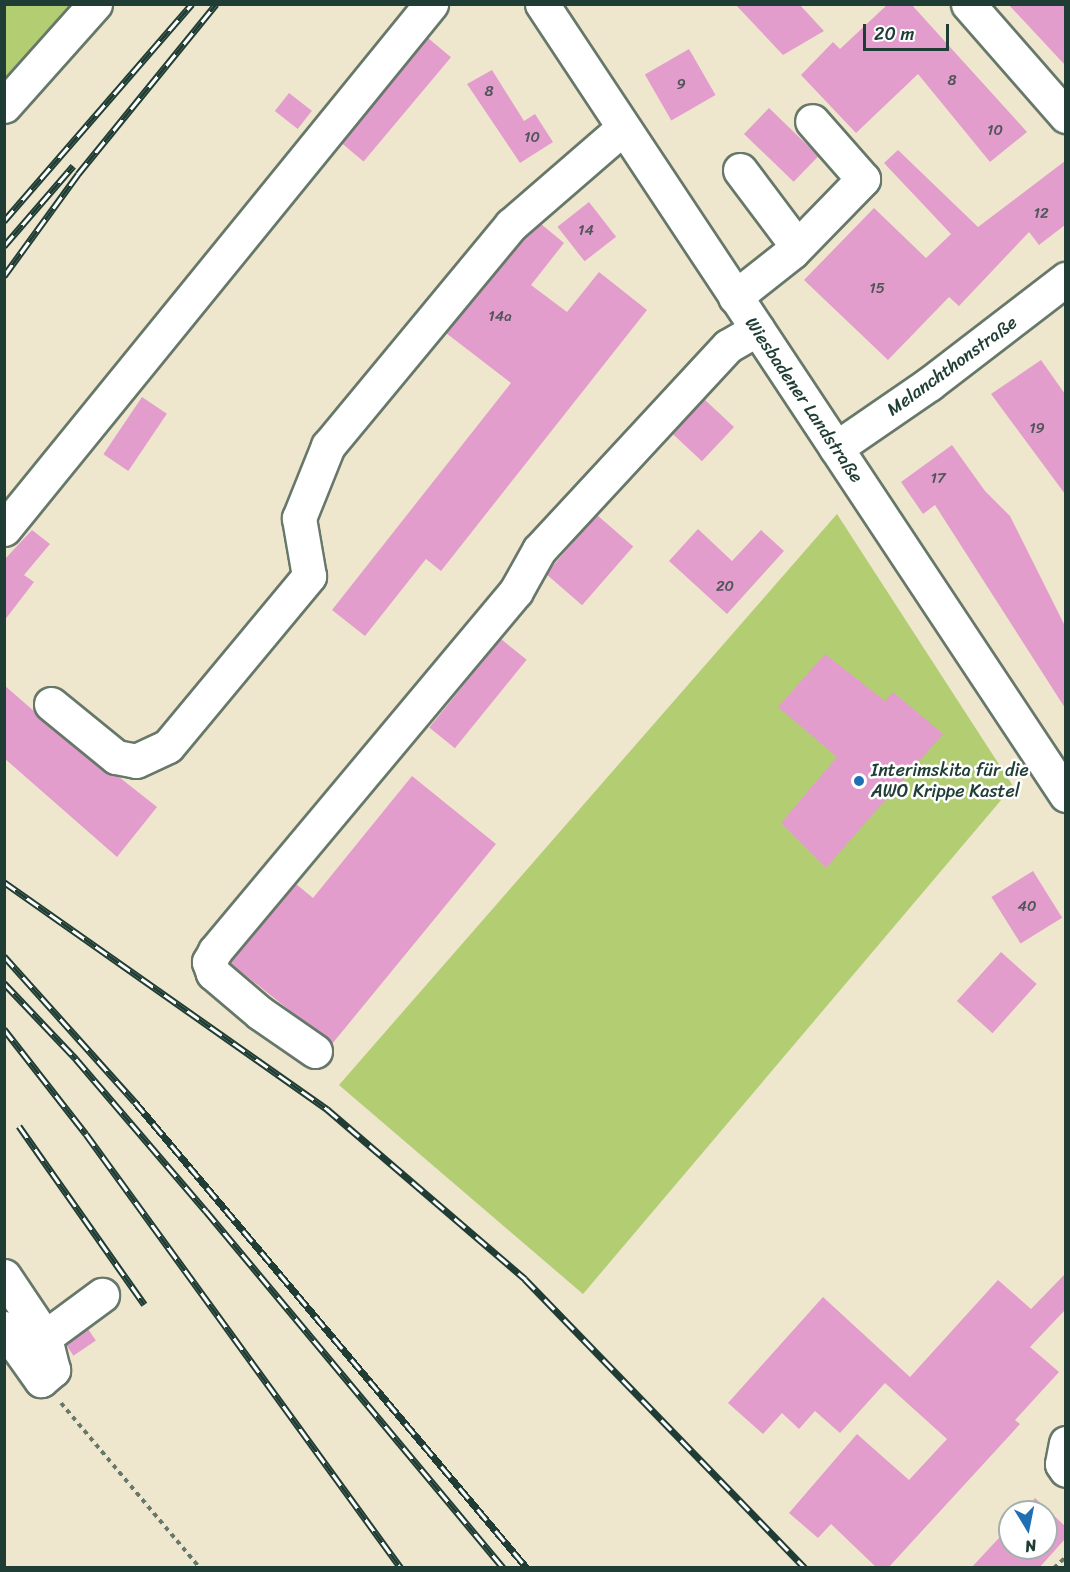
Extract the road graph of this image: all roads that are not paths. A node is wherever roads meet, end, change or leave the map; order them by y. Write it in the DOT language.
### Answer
graph roads {
  1 [pos="95,4"];
  2 [pos="430,4"];
  3 [pos="542,4"];
  4 [pos="968,4"];
  5 [pos="4,106"];
  6 [pos="1065,116"];
  7 [pos="812,121"];
  8 [pos="623,128"];
  9 [pos="740,170"];
  10 [pos="797,246"];
  11 [pos="1065,279"];
  12 [pos="735,297"];
  13 [pos="757,329"];
  14 [pos="836,448"];
  15 [pos="4,529"];
  16 [pos="51,704"];
  17 [pos="1065,795"];
  18 [pos="315,1051"];
  19 [pos="4,1276"];
  20 [pos="102,1295"];
  21 [pos="4,1328"];
  22 [pos="45,1337"];
  23 [pos="1065,1443"];
  24 [pos="1065,1470"];
  1 -- 5 [label="main road"];
  2 -- 15 [label="main road"];
  3 -- 8 [label="main road, Wiesbadener Landstraße"];
  4 -- 6 [label="main road"];
  7 -- 10 [label="main road"];
  8 -- 12 [label="main road, Wiesbadener Landstraße"];
  8 -- 16 [label="main road"];
  9 -- 10 [label="main road"];
  10 -- 12 [label="main road"];
  11 -- 14 [label="main road, Melanchthonstraße"];
  12 -- 13 [label="main road, Wiesbadener Landstraße"];
  13 -- 14 [label="main road, Wiesbadener Landstraße"];
  13 -- 18 [label="main road"];
  14 -- 17 [label="main road, Wiesbadener Landstraße"];
  19 -- 22 [label="main road"];
  20 -- 22 [label="main road"];
  21 -- 22 [label="main road"];
  23 -- 24 [label="main road"];
}
